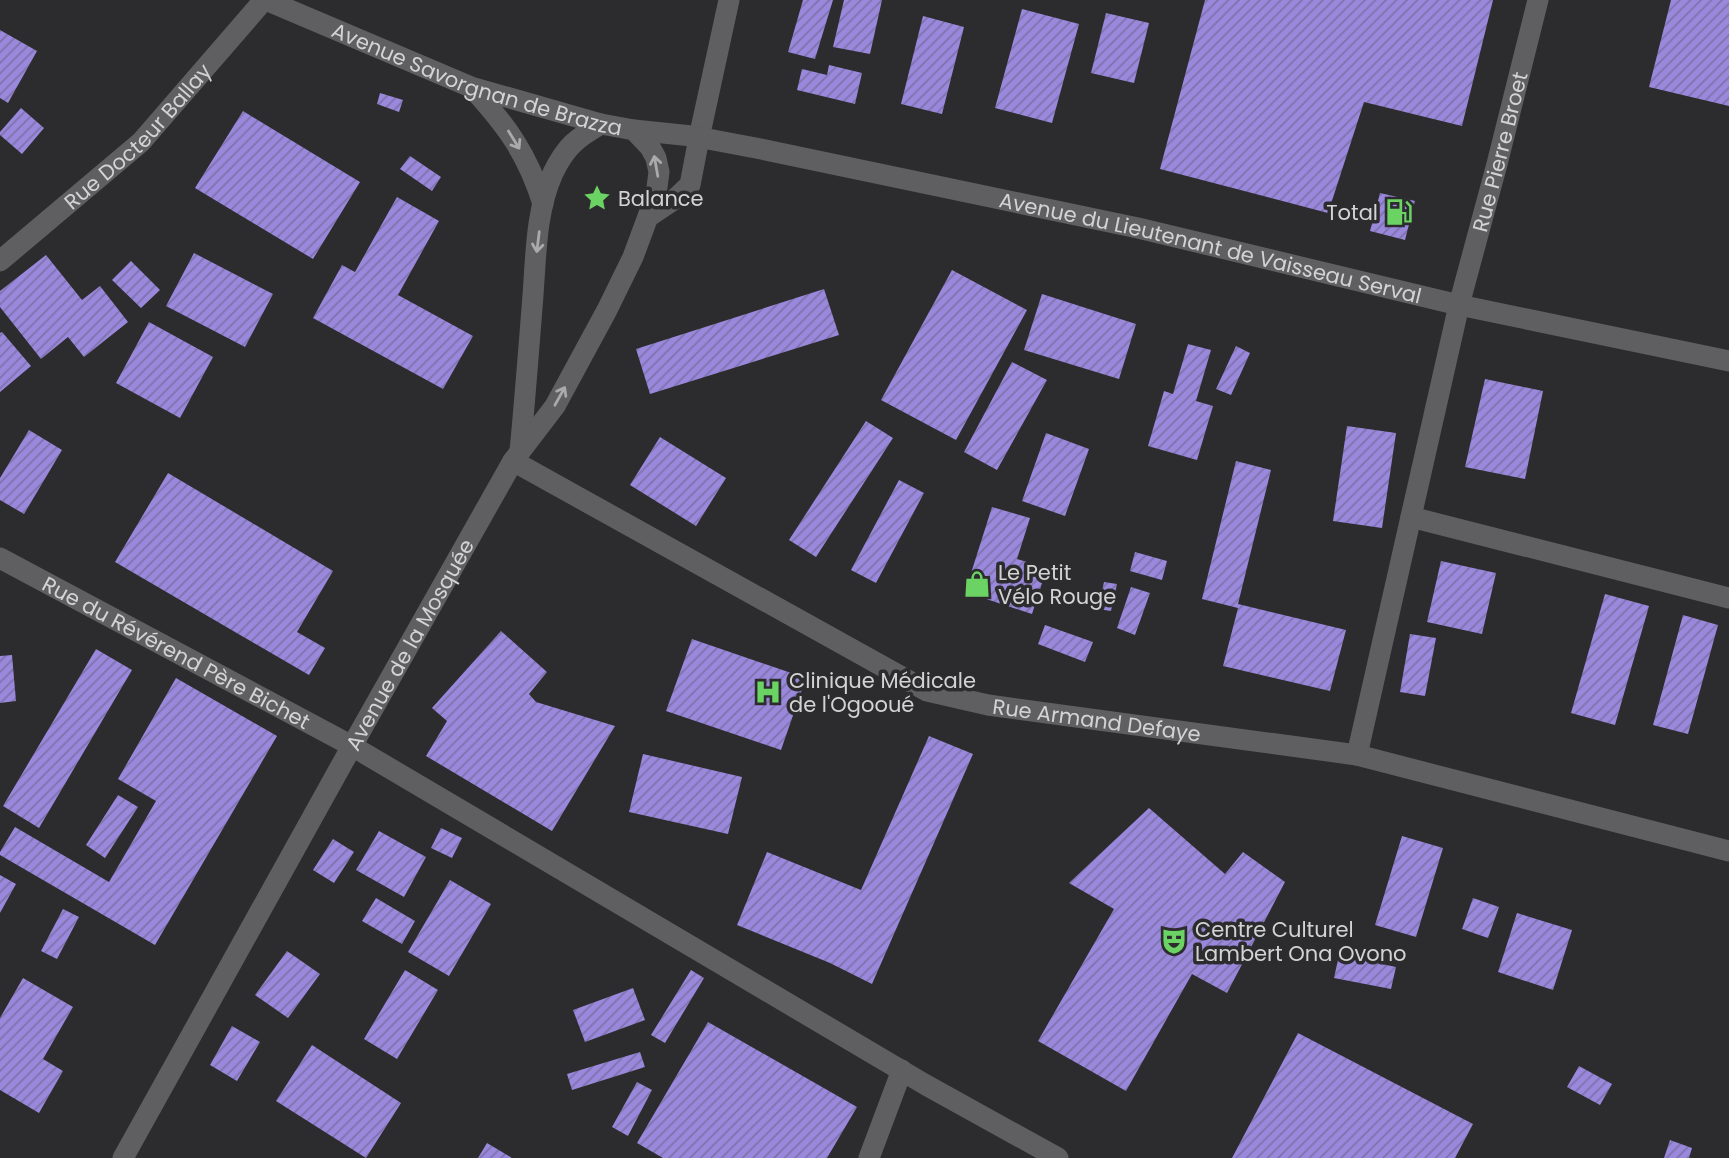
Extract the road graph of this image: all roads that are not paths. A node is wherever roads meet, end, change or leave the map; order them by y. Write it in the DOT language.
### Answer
graph roads {
  1 [pos="265,0"];
  2 [pos="729,0"];
  3 [pos="1538,0"];
  4 [pos="471,87"];
  5 [pos="601,124"];
  6 [pos="634,130"];
  7 [pos="696,137"];
  8 [pos="543,204"];
  9 [pos="648,217"];
  10 [pos="0,261"];
  11 [pos="1459,305"];
  12 [pos="1729,361"];
  13 [pos="517,456"];
  14 [pos="1411,517"];
  15 [pos="0,558"];
  16 [pos="1729,598"];
  17 [pos="352,746"];
  18 [pos="1357,755"];
  19 [pos="1729,851"];
  20 [pos="902,1070"];
  21 [pos="124,1158"];
  22 [pos="869,1158"];
  23 [pos="1058,1158"];
  1 -- 4 [label="street, Avenue Savorgnan de Brazza"];
  1 -- 10 [label="street, Rue Docteur Ballay"];
  2 -- 7 [label="street"];
  3 -- 11 [label="street, Rue Pierre Broet"];
  4 -- 5 [label="street, Avenue Savorgnan de Brazza"];
  4 -- 8 [label="street, one-way"];
  5 -- 6 [label="street, Avenue Savorgnan de Brazza"];
  5 -- 8 [label="street"];
  6 -- 7 [label="street, Avenue Savorgnan de Brazza"];
  9 -- 6 [label="street, Avenue de la Mosquée, one-way"];
  7 -- 9 [label="street"];
  7 -- 11 [label="street, Avenue du Lieutenant de Vaisseau Serval"];
  8 -- 13 [label="street, one-way"];
  13 -- 9 [label="street, Avenue de la Mosquée, one-way"];
  11 -- 12 [label="street, Avenue du Lieutenant de Vaisseau Serval"];
  11 -- 14 [label="street, Rue Pierre Broet"];
  13 -- 17 [label="street, Avenue de la Mosquée"];
  13 -- 18 [label="street, Rue Armand Defaye"];
  14 -- 16 [label="street"];
  14 -- 18 [label="street, Rue Pierre Broet"];
  15 -- 17 [label="street, Rue du Révérend Père Bichet"];
  17 -- 20 [label="street, Rue du Révérend Père Bichet"];
  17 -- 21 [label="street, Avenue de la Mosquée"];
  18 -- 19 [label="street, Rue Armand Defaye"];
  20 -- 22 [label="street"];
  20 -- 23 [label="street, Rue du Révérend Père Bichet"];
}
